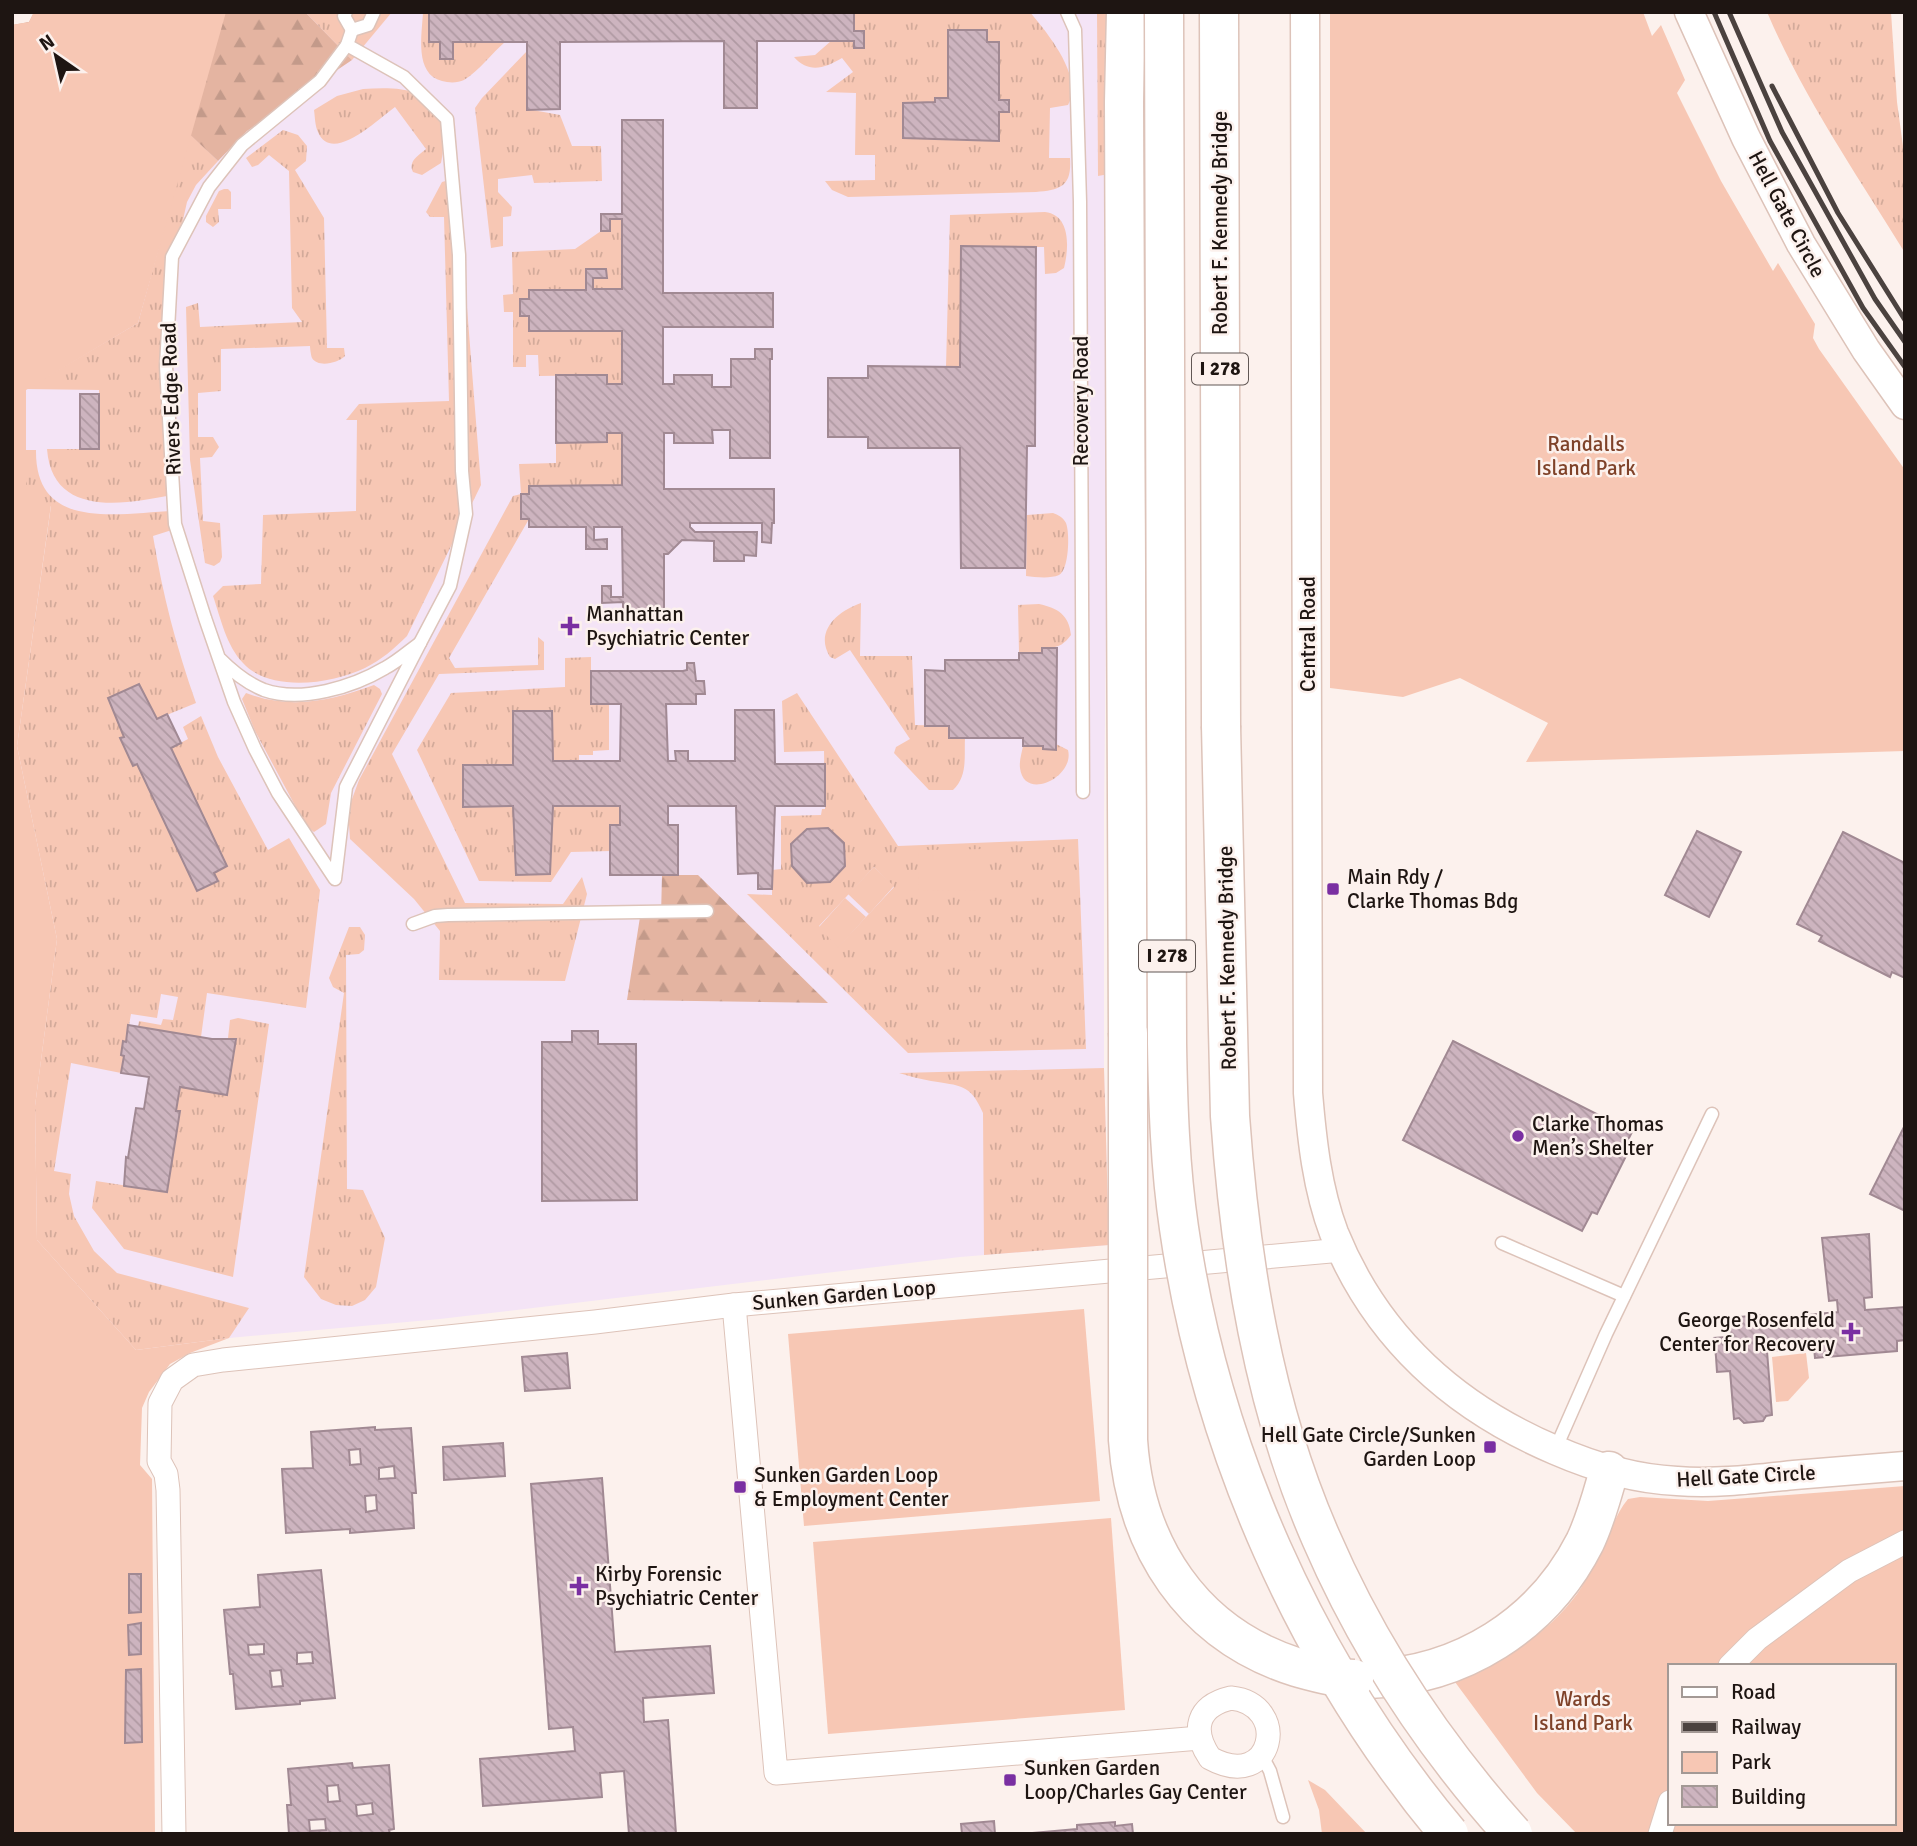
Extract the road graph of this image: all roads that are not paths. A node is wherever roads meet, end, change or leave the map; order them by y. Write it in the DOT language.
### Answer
graph roads {
  1 [pos="346,12"];
  2 [pos="374,12"];
  3 [pos="1067,12"];
  4 [pos="1126,12"];
  5 [pos="1164,12"];
  6 [pos="1219,12"];
  7 [pos="1305,12"];
  8 [pos="1689,12"];
  9 [pos="352,30"];
  10 [pos="347,45"];
  11 [pos="1905,405"];
  12 [pos="420,643"];
  13 [pos="220,659"];
  14 [pos="1083,792"];
  15 [pos="707,911"];
  16 [pos="413,923"];
  17 [pos="1712,1114"];
  18 [pos="1502,1243"];
  19 [pos="1342,1250"];
  20 [pos="1624,1296"];
  21 [pos="734,1305"];
  22 [pos="1555,1450"];
  23 [pos="1905,1466"];
  24 [pos="1609,1471"];
  25 [pos="1905,1542"];
  26 [pos="1732,1664"];
  27 [pos="1200,1738"];
  28 [pos="1262,1756"];
  29 [pos="1668,1808"];
  30 [pos="1283,1817"];
  31 [pos="174,1834"];
  32 [pos="1449,1834"];
  33 [pos="1513,1834"];
  34 [pos="1660,1834"];
  1 -- 9 [label="lane"];
  2 -- 9 [label="lane"];
  3 -- 14 [label="lane, Recovery Road"];
  4 -- 24 [label="highway, bridge"];
  5 -- 32 [label="highway, I 278, bridge"];
  6 -- 33 [label="highway, Robert F. Kennedy Bridge / I 278, bridge"];
  7 -- 19 [label="street, Central Road"];
  8 -- 11 [label="street, Hell Gate Circle"];
  9 -- 10 [label="lane, Rivers Edge Road"];
  10 -- 12 [label="lane"];
  10 -- 13 [label="lane, Rivers Edge Road"];
  12 -- 13 [label="lane"];
  12 -- 13 [label="lane, Rivers Edge Road"];
  15 -- 16 [label="lane"];
  17 -- 20 [label="lane"];
  18 -- 20 [label="lane"];
  19 -- 21 [label="street, Sunken Garden Loop"];
  19 -- 22 [label="street, Hell Gate Circle"];
  20 -- 22 [label="lane"];
  21 -- 27 [label="street, Sunken Garden Loop"];
  21 -- 31 [label="street"];
  22 -- 24 [label="street, Hell Gate Circle"];
  23 -- 24 [label="street, Hell Gate Circle"];
  25 -- 26 [label="street"];
  27 -- 28 [label="street"];
  27 -- 28 [label="street"];
  28 -- 30 [label="lane"];
  29 -- 34 [label="street"];
}
